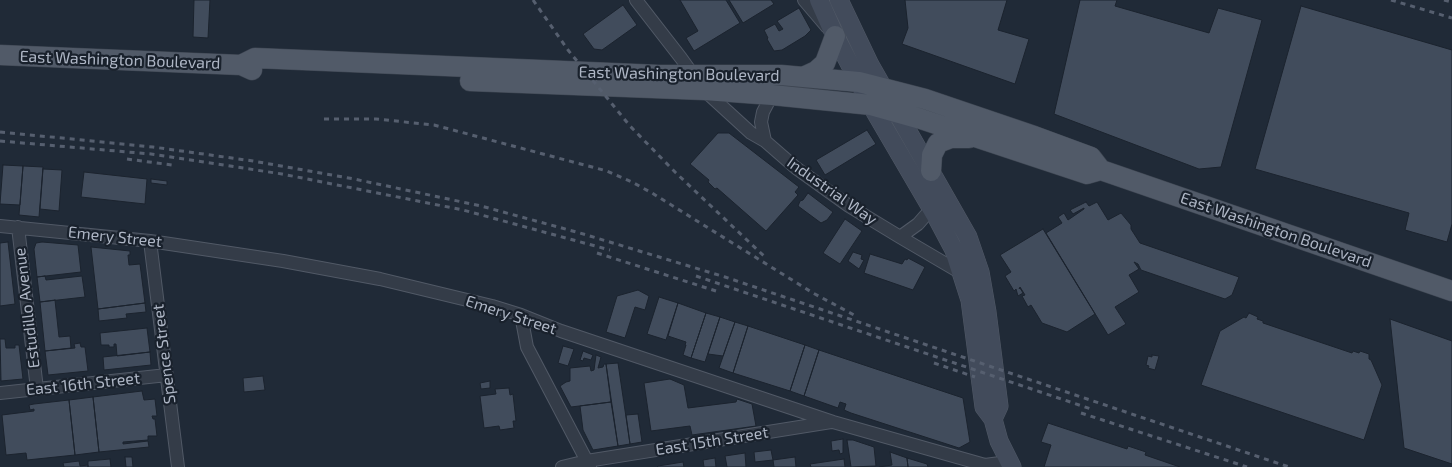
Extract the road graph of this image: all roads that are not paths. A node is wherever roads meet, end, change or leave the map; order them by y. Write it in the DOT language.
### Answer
graph roads {
  1 [pos="636,0"];
  2 [pos="804,0"];
  3 [pos="819,0"];
  4 [pos="839,0"];
  5 [pos="835,36"];
  6 [pos="0,55"];
  7 [pos="803,77"];
  8 [pos="859,82"];
  9 [pos="698,83"];
  10 [pos="882,87"];
  11 [pos="772,95"];
  12 [pos="871,105"];
  13 [pos="896,112"];
  14 [pos="979,139"];
  15 [pos="765,141"];
  16 [pos="1101,170"];
  17 [pos="930,171"];
  18 [pos="932,208"];
  19 [pos="0,226"];
  20 [pos="18,227"];
  21 [pos="900,237"];
  22 [pos="150,241"];
  23 [pos="971,273"];
  24 [pos="1452,291"];
  25 [pos="521,315"];
  26 [pos="167,375"];
  27 [pos="37,389"];
  28 [pos="0,393"];
  29 [pos="833,422"];
  30 [pos="588,464"];
  31 [pos="1010,464"];
  32 [pos="178,467"];
  33 [pos="562,467"];
  1 -- 9 [label="street, Industrial Way"];
  2 -- 5 [label="street"];
  3 -- 5 [label="main road"];
  4 -- 10 [label="main road"];
  5 -- 7 [label="main road"];
  5 -- 8 [label="main road"];
  6 -- 9 [label="main road, East Washington Boulevard"];
  7 -- 8 [label="main road, East Washington Boulevard"];
  7 -- 9 [label="main road, East Washington Boulevard"];
  8 -- 10 [label="main road, East Washington Boulevard"];
  8 -- 12 [label="main road"];
  9 -- 11 [label="main road, East Washington Boulevard"];
  9 -- 15 [label="street, Industrial Way"];
  10 -- 13 [label="main road"];
  10 -- 16 [label="main road, East Washington Boulevard"];
  11 -- 12 [label="main road, East Washington Boulevard"];
  11 -- 15 [label="street"];
  12 -- 13 [label="main road, East Washington Boulevard"];
  12 -- 18 [label="main road"];
  13 -- 14 [label="main road, East Washington Boulevard"];
  13 -- 17 [label="main road"];
  14 -- 16 [label="main road, East Washington Boulevard"];
  14 -- 17 [label="main road"];
  15 -- 21 [label="street, Industrial Way"];
  16 -- 24 [label="main road, East Washington Boulevard"];
  17 -- 23 [label="main road"];
  18 -- 21 [label="street"];
  18 -- 23 [label="main road"];
  19 -- 20 [label="street, Emery Street"];
  20 -- 22 [label="street, Emery Street"];
  20 -- 27 [label="street, Estudillo Avenue"];
  21 -- 23 [label="street, Industrial Way"];
  22 -- 25 [label="street, Emery Street"];
  22 -- 26 [label="street, Spence Street"];
  23 -- 31 [label="main road"];
  25 -- 29 [label="street, Emery Street"];
  25 -- 30 [label="street"];
  26 -- 27 [label="street, East 16th Street"];
  26 -- 32 [label="street, Spence Street"];
  27 -- 28 [label="street, East 16th Street"];
  29 -- 30 [label="street, East 15th Street"];
  29 -- 31 [label="street, Emery Street"];
  30 -- 33 [label="street, East 15th Street"];
}
